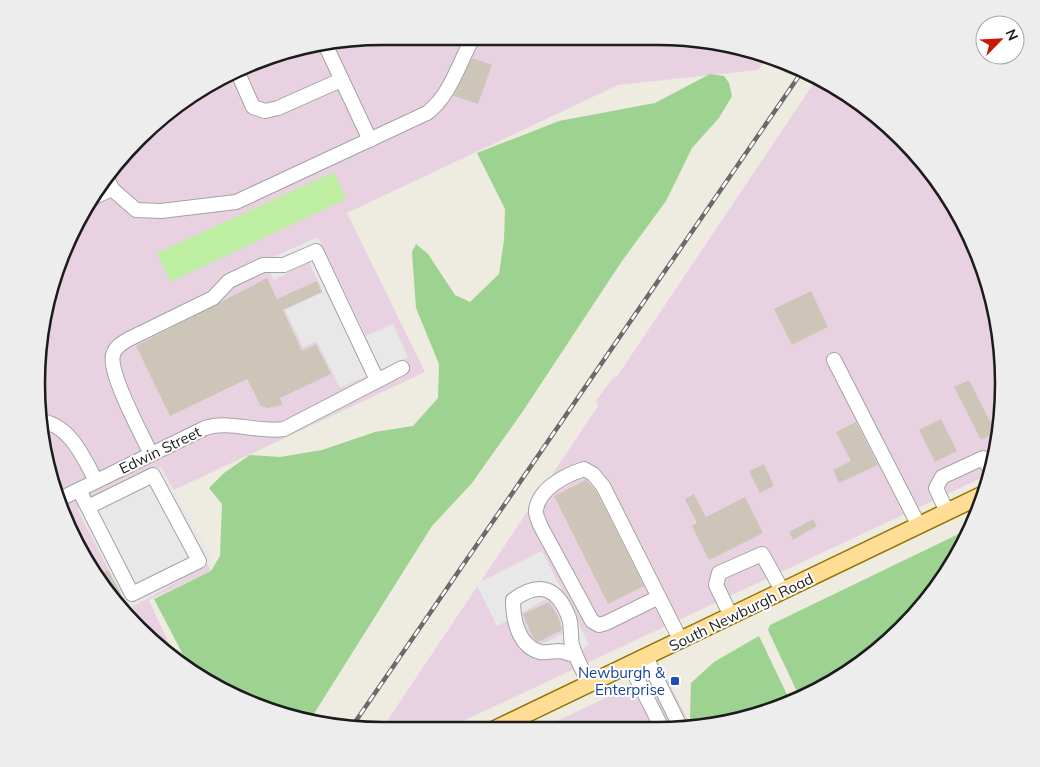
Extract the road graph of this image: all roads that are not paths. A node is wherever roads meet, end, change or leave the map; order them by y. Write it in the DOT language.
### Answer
graph roads {
  1 [pos="469,45"];
  2 [pos="328,50"];
  3 [pos="240,77"];
  4 [pos="341,80"];
  5 [pos="370,140"];
  6 [pos="110,183"];
  7 [pos="834,360"];
  8 [pos="402,368"];
  9 [pos="377,380"];
  10 [pos="48,423"];
  11 [pos="152,454"];
  12 [pos="985,461"];
  13 [pos="96,481"];
  14 [pos="79,490"];
  15 [pos="65,497"];
  16 [pos="975,498"];
  17 [pos="88,508"];
  18 [pos="946,512"];
  19 [pos="919,526"];
  20 [pos="783,592"];
  21 [pos="659,596"];
  22 [pos="731,616"];
  23 [pos="681,640"];
  24 [pos="575,655"];
  25 [pos="646,657"];
  26 [pos="630,665"];
  27 [pos="590,684"];
  28 [pos="678,721"];
  29 [pos="510,722"];
  30 [pos="659,722"];
  1 -- 5 [label="street"];
  2 -- 4 [label="street"];
  3 -- 4 [label="street"];
  4 -- 5 [label="street"];
  5 -- 6 [label="street"];
  7 -- 19 [label="street"];
  8 -- 9 [label="street, Edwin Street"];
  9 -- 11 [label="street, Edwin Street"];
  9 -- 11 [label="street"];
  10 -- 13 [label="street"];
  11 -- 13 [label="street, Edwin Street"];
  12 -- 18 [label="street"];
  13 -- 14 [label="street, Edwin Street"];
  14 -- 15 [label="street, Edwin Street"];
  14 -- 17 [label="street"];
  16 -- 18 [label="main road, South Newburgh Road"];
  17 -- 17 [label="street"];
  18 -- 19 [label="main road, South Newburgh Road"];
  19 -- 20 [label="main road, South Newburgh Road"];
  20 -- 22 [label="main road, South Newburgh Road"];
  20 -- 22 [label="street"];
  21 -- 21 [label="street"];
  21 -- 23 [label="street"];
  22 -- 23 [label="main road, South Newburgh Road"];
  23 -- 25 [label="main road, South Newburgh Road"];
  24 -- 24 [label="street"];
  24 -- 27 [label="street"];
  25 -- 26 [label="main road, South Newburgh Road"];
  25 -- 28 [label="street"];
  26 -- 27 [label="main road, South Newburgh Road"];
  26 -- 30 [label="street"];
  27 -- 29 [label="main road, South Newburgh Road"];
}
